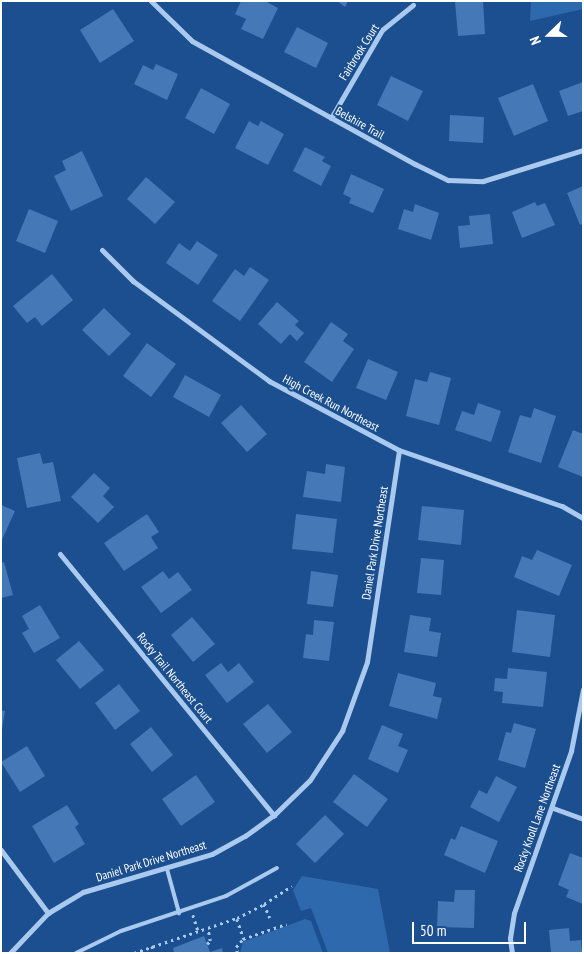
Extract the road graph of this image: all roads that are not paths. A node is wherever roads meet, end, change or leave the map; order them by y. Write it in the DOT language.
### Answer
graph roads {
  1 [pos="151,1"];
  2 [pos="412,5"];
  3 [pos="331,118"];
  4 [pos="583,150"];
  5 [pos="102,250"];
  6 [pos="399,450"];
  7 [pos="583,518"];
  8 [pos="60,554"];
  9 [pos="583,689"];
  10 [pos="553,808"];
  11 [pos="274,815"];
  12 [pos="583,819"];
  13 [pos="1,850"];
  14 [pos="277,868"];
  15 [pos="167,869"];
  16 [pos="48,913"];
  17 [pos="179,913"];
  18 [pos="10,953"];
  19 [pos="76,953"];
  20 [pos="512,953"];
  1 -- 3 [label="street, Belshire Trail"];
  2 -- 3 [label="street, Fairbrook Court"];
  3 -- 4 [label="street, Belshire Trail"];
  5 -- 6 [label="street, High Creek Run Northeast"];
  6 -- 7 [label="street, High Creek Run Northeast"];
  6 -- 11 [label="street, Daniel Park Drive Northeast"];
  8 -- 11 [label="street, Rocky Trail Northeast Court"];
  9 -- 10 [label="street, Rocky Knoll Lane Northeast"];
  10 -- 12 [label="street"];
  10 -- 20 [label="street, Rocky Knoll Lane Northeast"];
  11 -- 15 [label="street, Daniel Park Drive Northeast"];
  13 -- 16 [label="street"];
  14 -- 17 [label="lane"];
  15 -- 16 [label="street, Daniel Park Drive Northeast"];
  15 -- 17 [label="lane"];
  16 -- 18 [label="street, Daniel Park Drive Northeast"];
  17 -- 19 [label="lane"];
}
